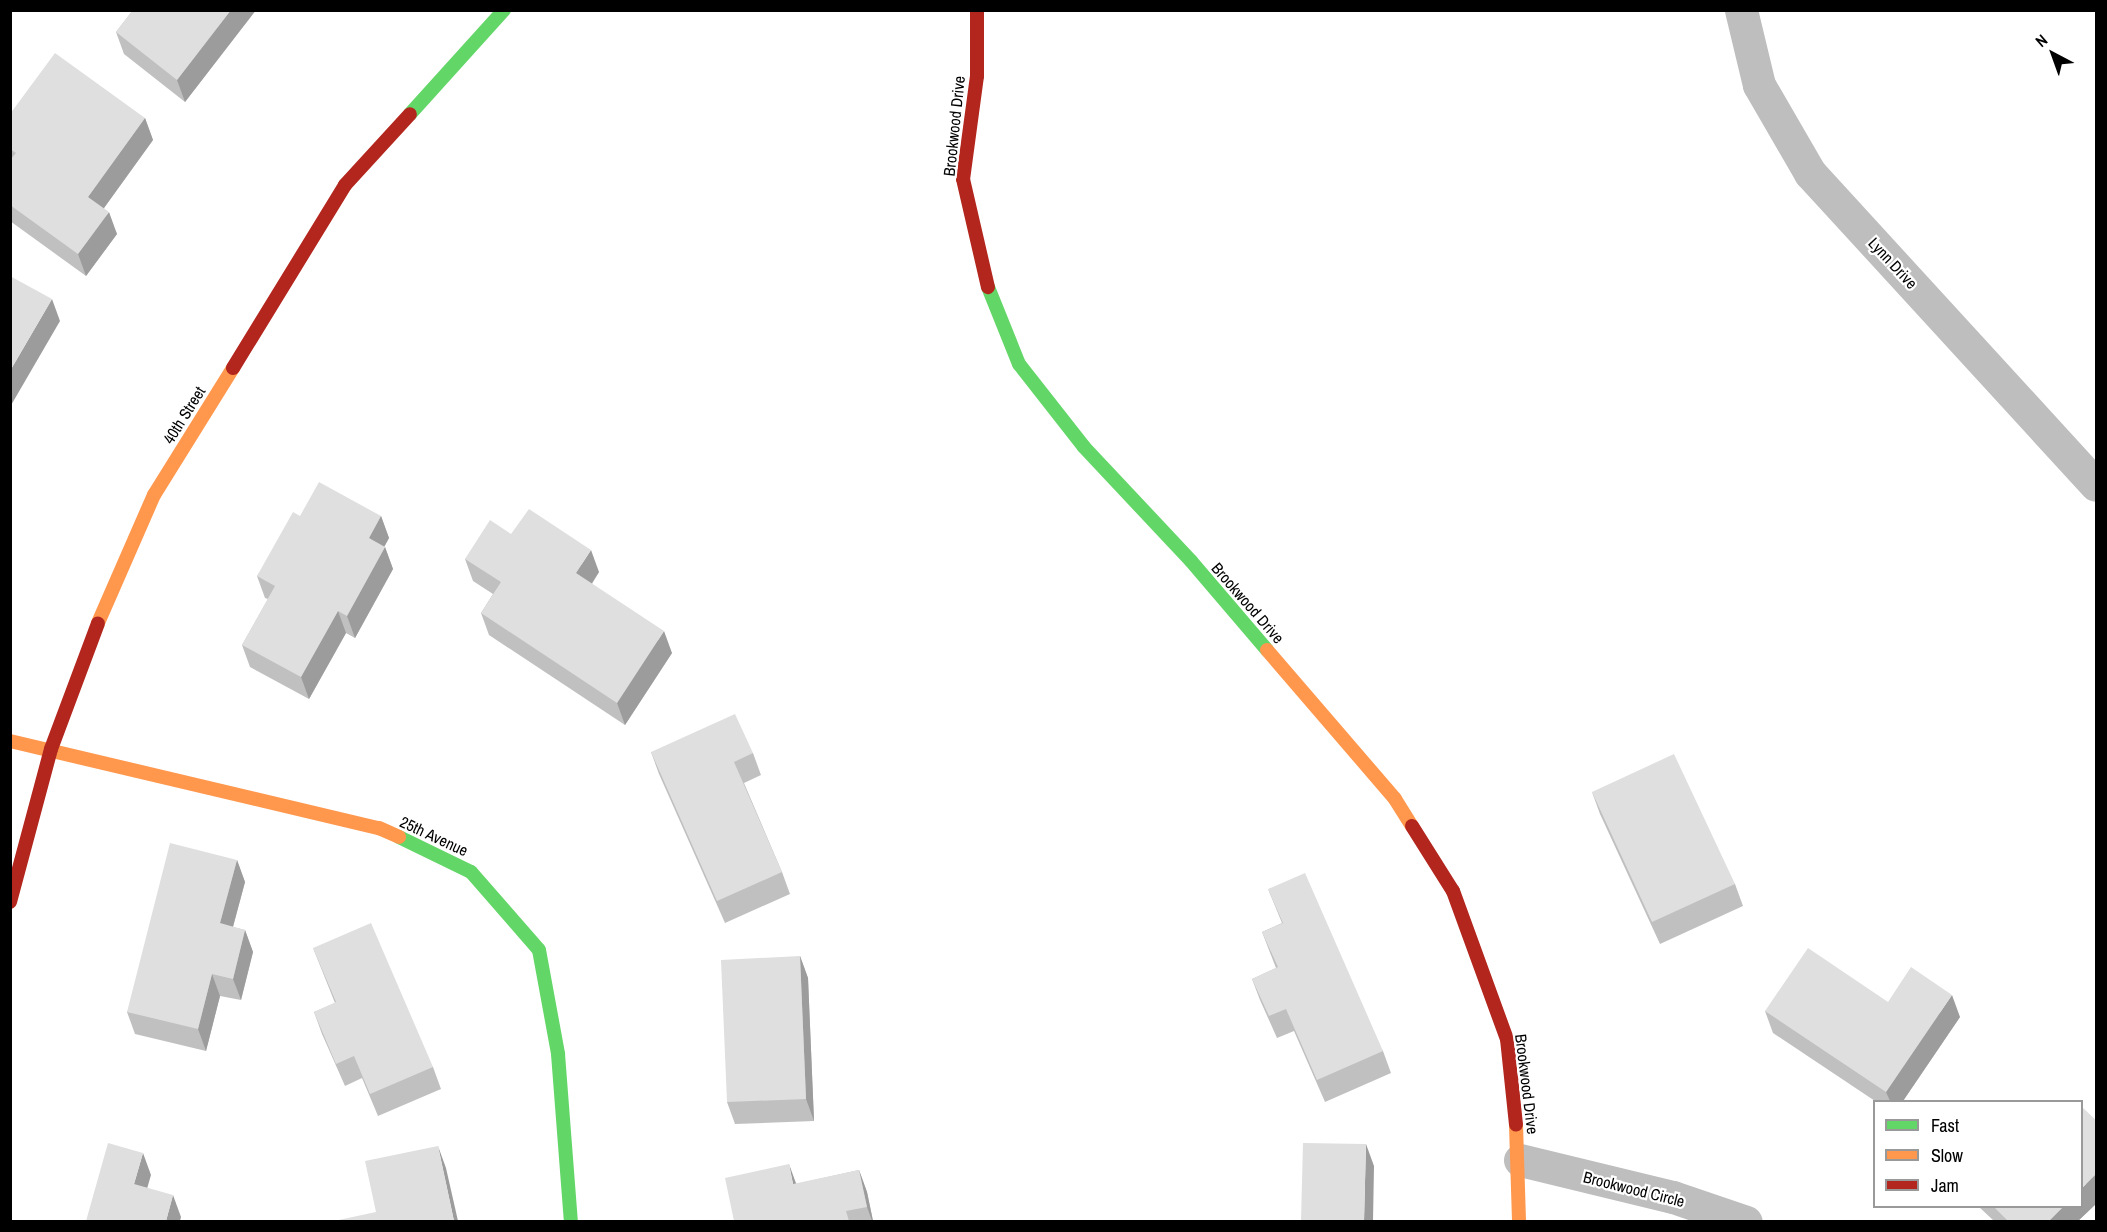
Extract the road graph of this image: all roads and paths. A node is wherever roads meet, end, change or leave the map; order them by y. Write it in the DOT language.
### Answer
graph roads {
  1 [pos="504,10"];
  2 [pos="977,10"];
  3 [pos="1741,10"];
  4 [pos="2097,485"];
  5 [pos="10,741"];
  6 [pos="51,749"];
  7 [pos="10,902"];
  8 [pos="1520,1160"];
  9 [pos="571,1221"];
  10 [pos="1519,1221"];
  11 [pos="1746,1221"];
  1 -- 6 [label="street, 40th Street"];
  2 -- 8 [label="street, Brookwood Drive"];
  3 -- 4 [label="street, Lynn Drive"];
  5 -- 6 [label="street, 25th Avenue"];
  6 -- 7 [label="street, 40th Street"];
  6 -- 9 [label="street, 25th Avenue"];
  8 -- 10 [label="street, Brookwood Drive"];
  8 -- 11 [label="street, Brookwood Circle"];
}
